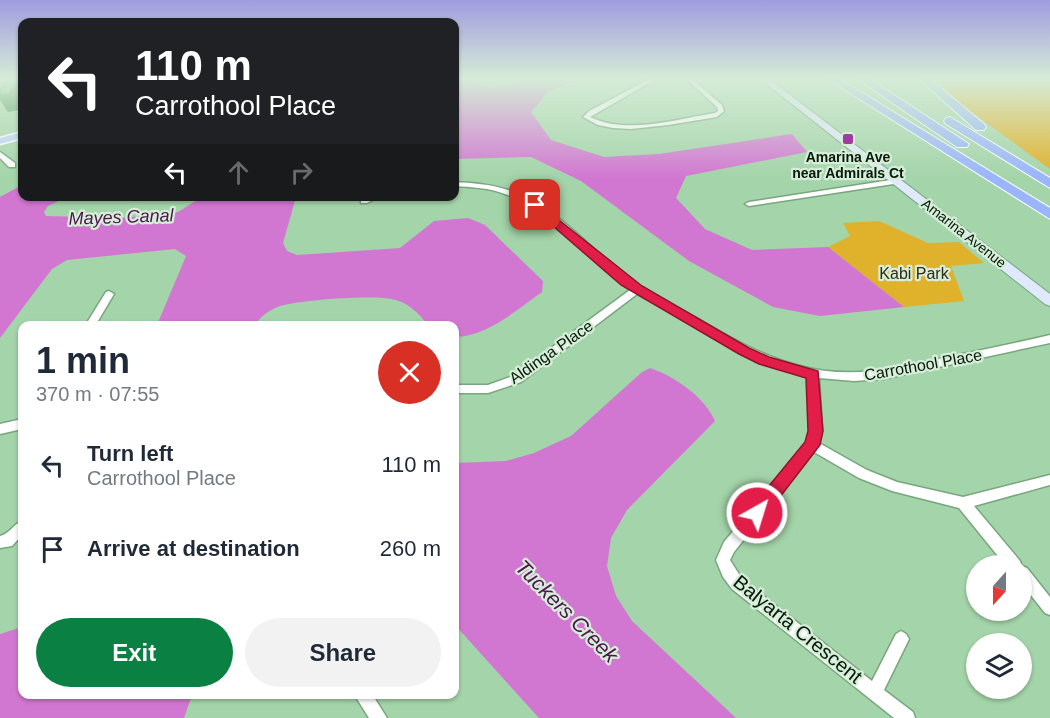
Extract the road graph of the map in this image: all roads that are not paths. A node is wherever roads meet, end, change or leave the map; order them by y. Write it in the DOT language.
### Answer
graph roads {
  1 [pos="591,112"];
  2 [pos="720,112"];
  3 [pos="807,112"];
  4 [pos="885,112"];
  5 [pos="912,112"];
  6 [pos="935,112"];
  7 [pos="962,112"];
  8 [pos="0,154"];
  9 [pos="12,165"];
  10 [pos="1050,178"];
  11 [pos="897,181"];
  12 [pos="459,184"];
  13 [pos="1050,184"];
  14 [pos="1050,201"];
  15 [pos="749,204"];
  16 [pos="1050,214"];
  17 [pos="637,289"];
  18 [pos="109,294"];
  19 [pos="1050,301"];
  20 [pos="93,321"];
  21 [pos="1050,339"];
  22 [pos="813,375"];
  23 [pos="459,389"];
  24 [pos="18,425"];
  25 [pos="0,429"];
  26 [pos="812,445"];
  27 [pos="1050,480"];
  28 [pos="963,503"];
  29 [pos="18,531"];
  30 [pos="0,542"];
  31 [pos="1006,555"];
  32 [pos="1032,586"];
  33 [pos="1050,608"];
  34 [pos="901,639"];
  35 [pos="875,692"];
  36 [pos="366,699"];
  37 [pos="379,718"];
  38 [pos="907,718"];
  1 -- 2 [label="street"];
  3 -- 11 [label="street, Amarina Avenue"];
  4 -- 16 [label="highway"];
  5 -- 14 [label="highway"];
  6 -- 13 [label="highway"];
  7 -- 10 [label="highway"];
  8 -- 9 [label="street"];
  11 -- 15 [label="street"];
  11 -- 19 [label="street, Amarina Avenue"];
  12 -- 17 [label="street, Carrothool Place"];
  17 -- 22 [label="street, Carrothool Place"];
  17 -- 23 [label="street, Aldinga Place"];
  18 -- 20 [label="street"];
  21 -- 22 [label="street, Carrothool Place"];
  22 -- 26 [label="street"];
  24 -- 25 [label="street"];
  26 -- 28 [label="street"];
  26 -- 35 [label="street, Balyarta Crescent"];
  27 -- 28 [label="street"];
  28 -- 31 [label="street"];
  29 -- 30 [label="street"];
  32 -- 33 [label="street"];
  34 -- 35 [label="street"];
  35 -- 38 [label="street, Balyarta Crescent"];
  36 -- 37 [label="street"];
}
